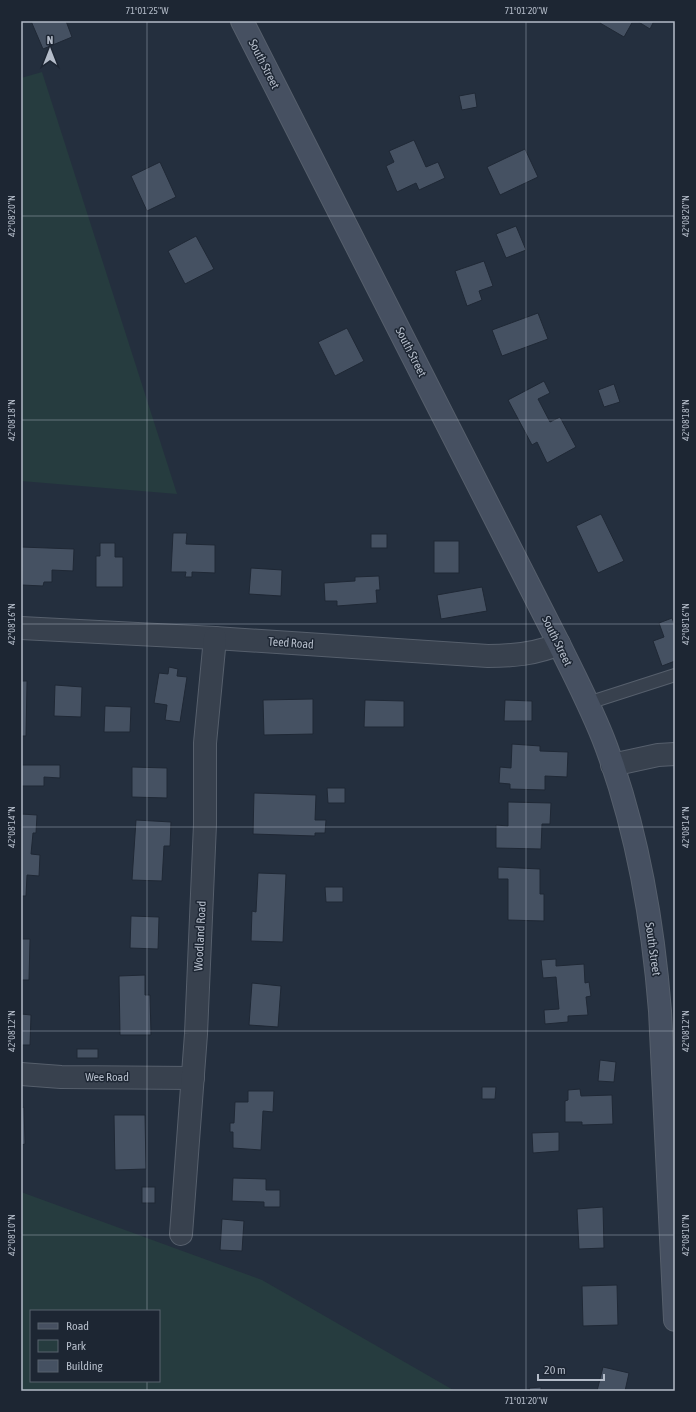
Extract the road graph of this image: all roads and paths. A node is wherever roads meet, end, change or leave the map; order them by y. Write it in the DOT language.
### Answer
graph roads {
  1 [pos="242,21"];
  2 [pos="21,628"];
  3 [pos="215,638"];
  4 [pos="559,644"];
  5 [pos="675,675"];
  6 [pos="588,703"];
  7 [pos="675,754"];
  8 [pos="612,765"];
  9 [pos="21,1074"];
  10 [pos="193,1078"];
  11 [pos="181,1234"];
  12 [pos="675,1320"];
  1 -- 4 [label="main road, South Street"];
  2 -- 3 [label="street, Teed Road"];
  3 -- 4 [label="street, Teed Road"];
  3 -- 10 [label="street, Woodland Road"];
  4 -- 6 [label="main road, South Street"];
  5 -- 6 [label="lane"];
  6 -- 8 [label="main road, South Street"];
  7 -- 8 [label="street"];
  8 -- 12 [label="main road, South Street"];
  9 -- 10 [label="street, Wee Road"];
  10 -- 11 [label="street, Woodland Road"];
}
